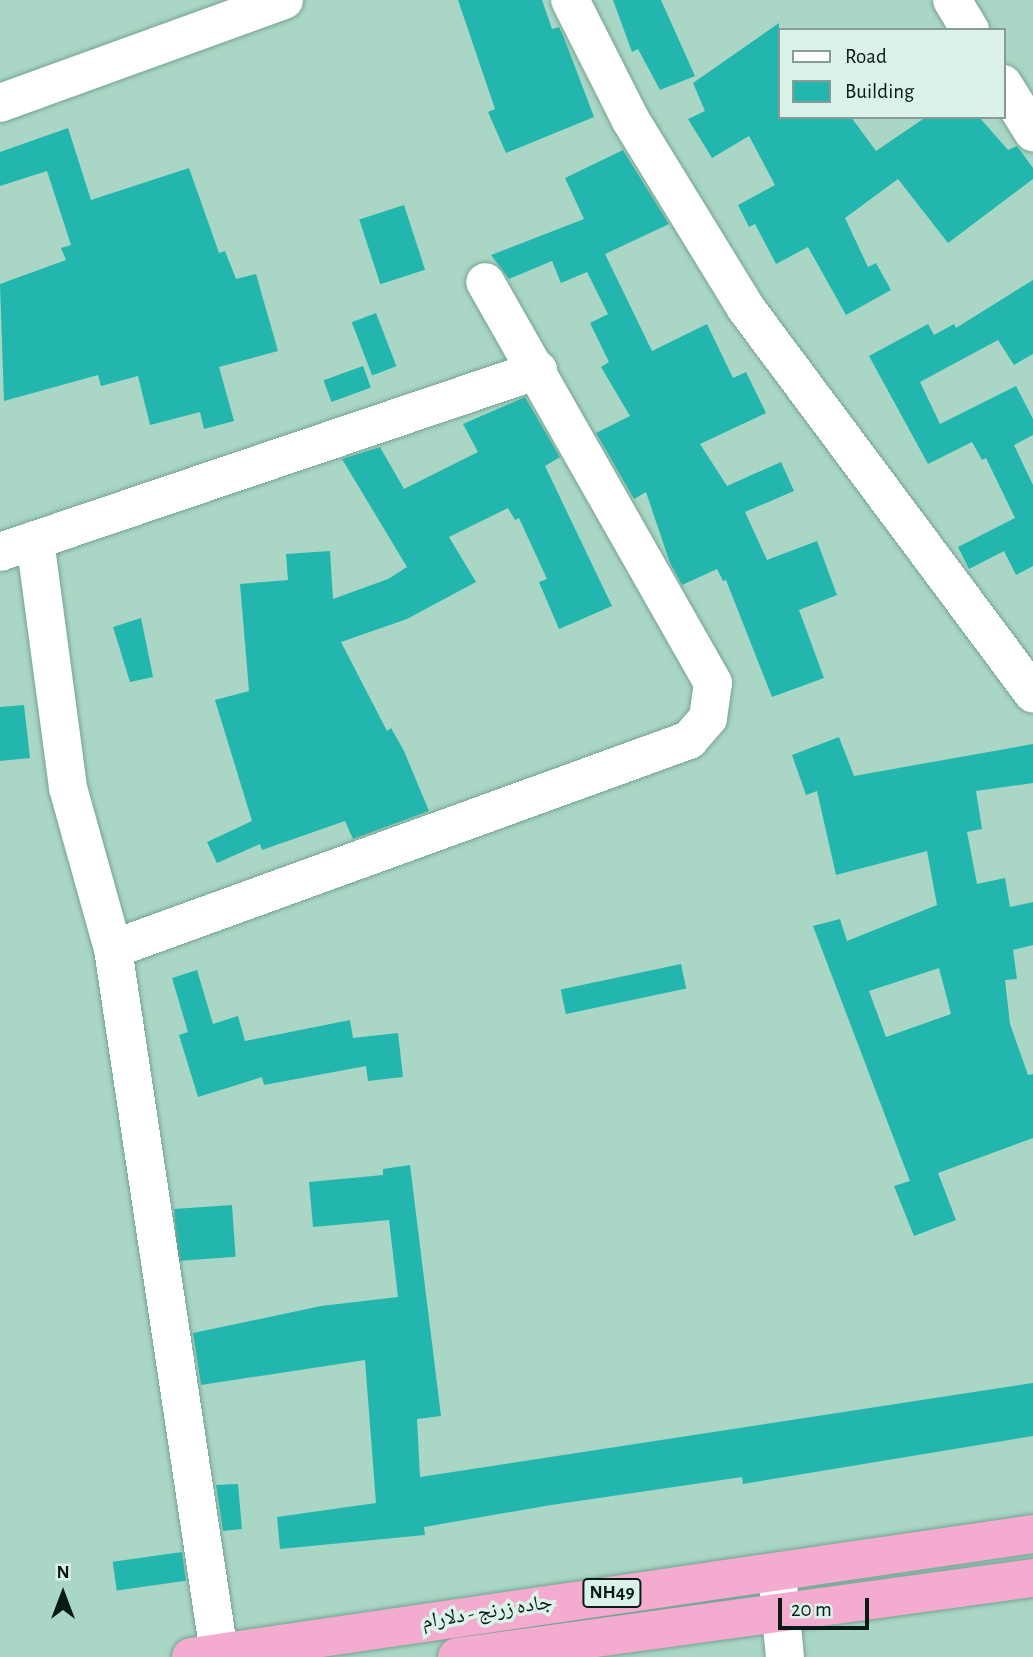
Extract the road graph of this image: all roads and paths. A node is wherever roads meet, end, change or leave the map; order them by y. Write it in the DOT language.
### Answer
graph roads {
  1 [pos="284,0"];
  2 [pos="569,0"];
  3 [pos="952,0"];
  4 [pos="969,28"];
  5 [pos="1005,87"];
  6 [pos="0,103"];
  7 [pos="1033,132"];
  8 [pos="485,282"];
  9 [pos="538,370"];
  10 [pos="18,546"];
  11 [pos="1033,693"];
  12 [pos="113,949"];
  13 [pos="1033,1534"];
  14 [pos="777,1573"];
  15 [pos="1033,1578"];
  16 [pos="596,1595"];
  17 [pos="781,1614"];
  18 [pos="605,1646"];
  19 [pos="205,1655"];
  20 [pos="457,1657"];
  21 [pos="785,1657"];
  1 -- 6 [label="street"];
  2 -- 11 [label="street"];
  3 -- 4 [label="street"];
  5 -- 7 [label="street"];
  8 -- 9 [label="street"];
  9 -- 10 [label="street"];
  9 -- 12 [label="street"];
  10 -- 12 [label="street"];
  12 -- 19 [label="street"];
  13 -- 14 [label="highway, جاده زرنج - دلارام / NH49"];
  14 -- 16 [label="highway, جاده زرنج - دلارام / NH49"];
  14 -- 17 [label="street"];
  15 -- 17 [label="highway, جاده زرنج - دلارام / NH49"];
  16 -- 18 [label="street"];
  16 -- 19 [label="highway, جاده زرنج - دلارام / NH49"];
  17 -- 18 [label="highway, جاده زرنج - دلارام / NH49"];
  17 -- 21 [label="street"];
  18 -- 20 [label="highway, جاده زرنج - دلارام / NH49"];
}
